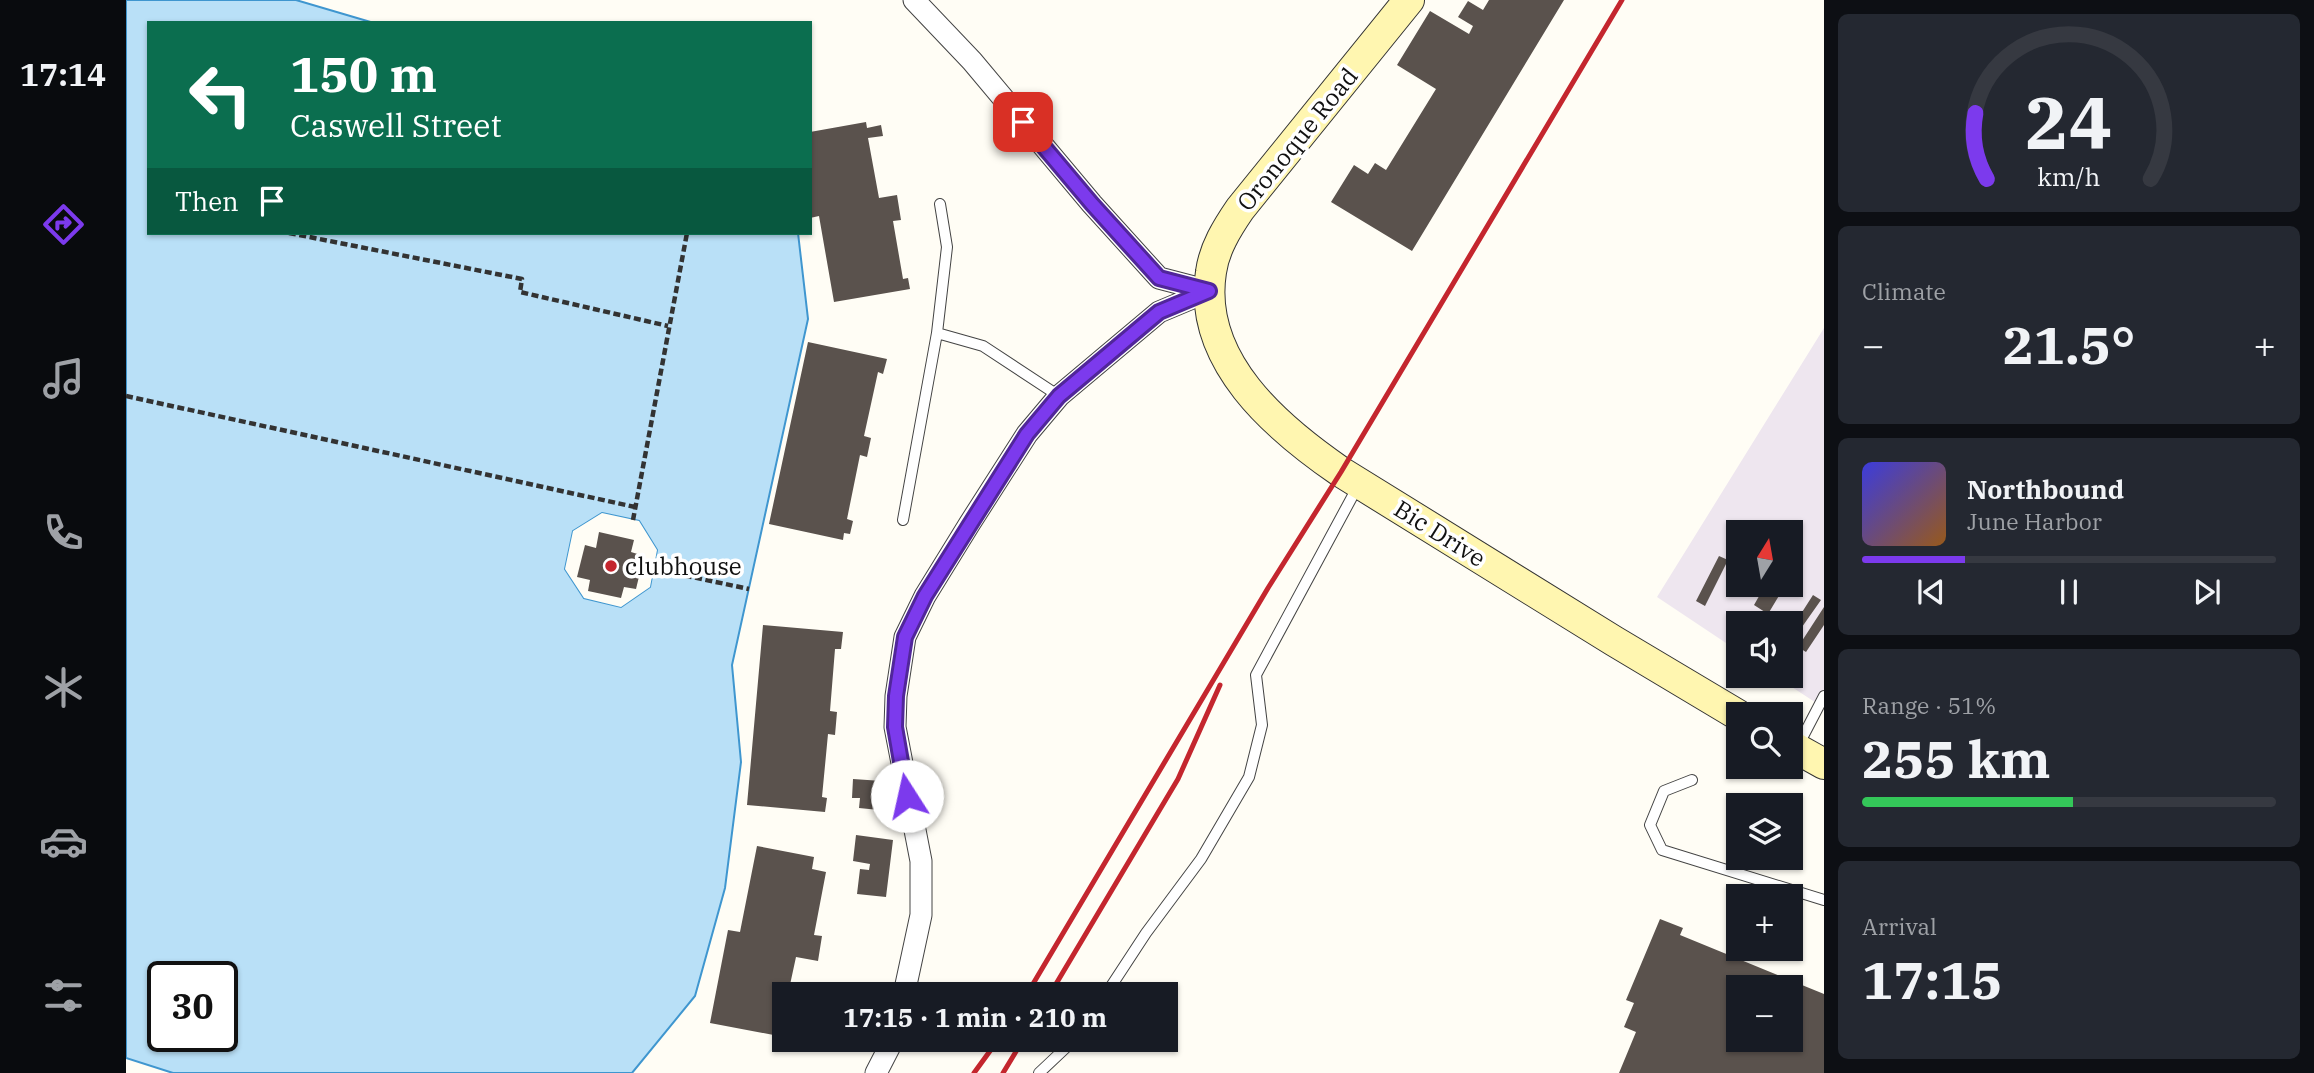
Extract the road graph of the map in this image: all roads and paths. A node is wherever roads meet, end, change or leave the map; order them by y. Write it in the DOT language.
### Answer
graph roads {
  1 [pos="914,0"];
  2 [pos="1409,0"];
  3 [pos="940,204"];
  4 [pos="299,235"];
  5 [pos="687,235"];
  6 [pos="1209,291"];
  7 [pos="668,326"];
  8 [pos="937,333"];
  9 [pos="126,396"];
  10 [pos="1059,396"];
  11 [pos="1360,483"];
  12 [pos="635,507"];
  13 [pos="633,520"];
  14 [pos="903,520"];
  15 [pos="654,569"];
  16 [pos="748,589"];
  17 [pos="1824,696"];
  18 [pos="1726,708"];
  19 [pos="1803,731"];
  20 [pos="1803,752"];
  21 [pos="1824,764"];
  22 [pos="1692,780"];
  23 [pos="1824,901"];
  24 [pos="907,982"];
  25 [pos="1114,982"];
  26 [pos="887,1052"];
  27 [pos="1061,1052"];
  28 [pos="876,1073"];
  29 [pos="1039,1073"];
  1 -- 6 [label="street"];
  2 -- 6 [label="street, Oronoque Road"];
  3 -- 8 [label="lane"];
  4 -- 7 [label="path"];
  5 -- 7 [label="path"];
  6 -- 10 [label="street"];
  6 -- 11 [label="street, Bic Drive"];
  7 -- 12 [label="path"];
  8 -- 10 [label="lane"];
  8 -- 14 [label="lane"];
  9 -- 12 [label="path"];
  10 -- 24 [label="street"];
  11 -- 18 [label="street, Bic Drive"];
  11 -- 25 [label="lane"];
  12 -- 13 [label="path"];
  15 -- 16 [label="path"];
  17 -- 19 [label="lane"];
  20 -- 21 [label="street"];
  22 -- 23 [label="lane"];
  26 -- 28 [label="street"];
  27 -- 29 [label="lane"];
}
